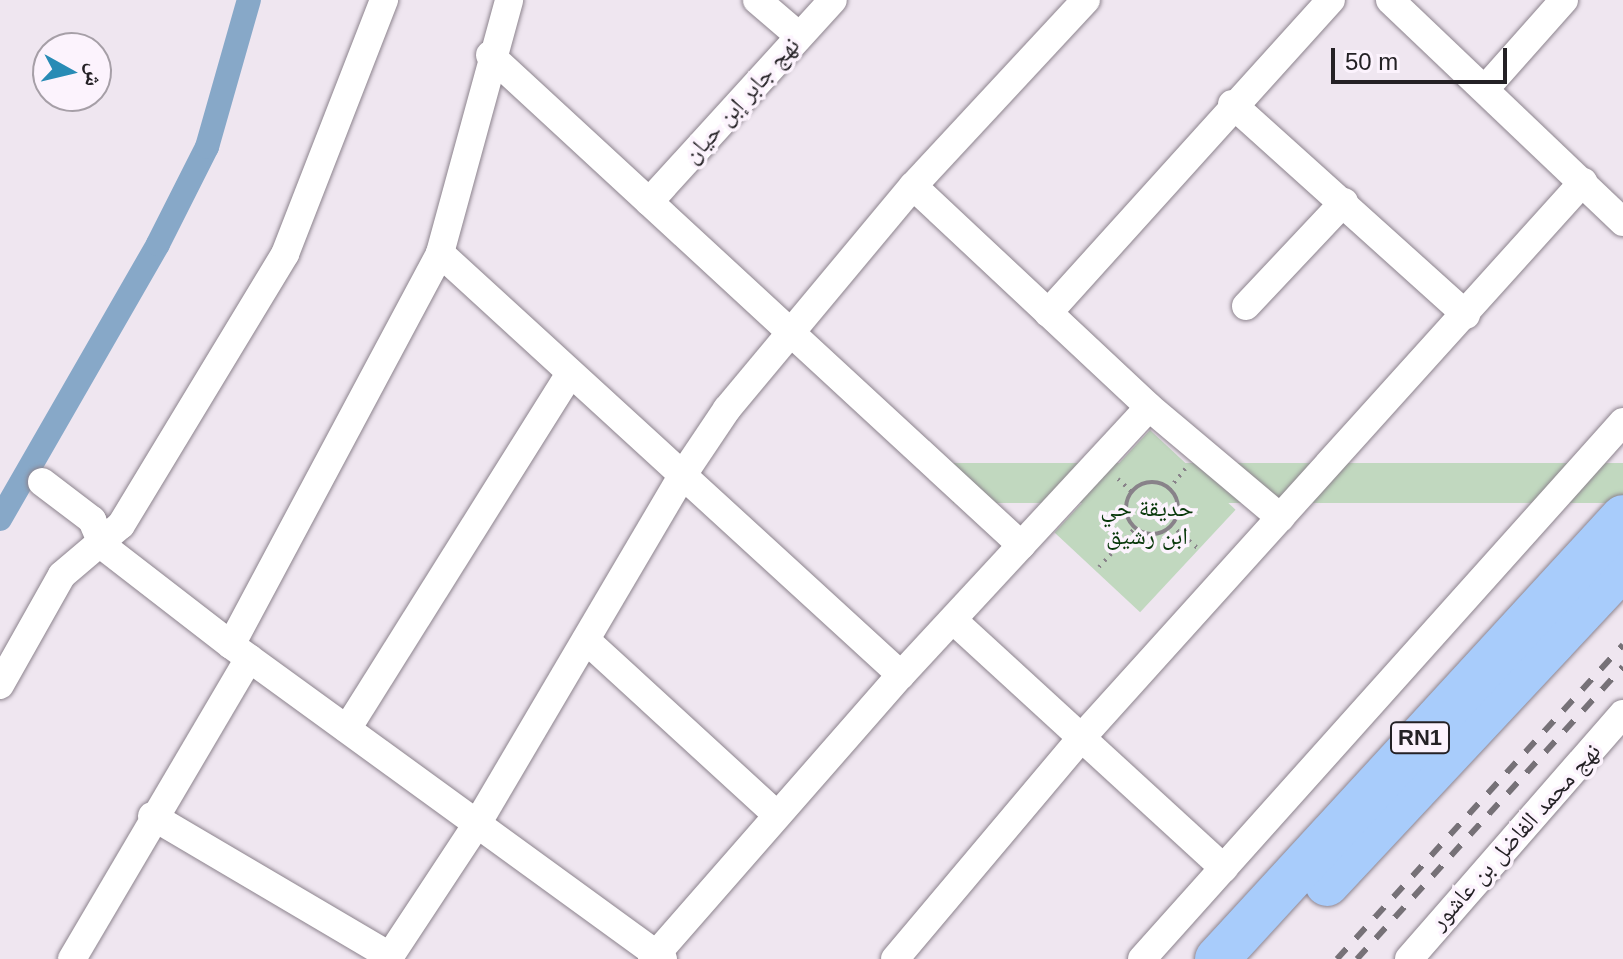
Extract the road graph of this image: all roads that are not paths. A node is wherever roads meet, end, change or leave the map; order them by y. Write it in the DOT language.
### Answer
graph roads {
  1 [pos="384,0"];
  2 [pos="509,0"];
  3 [pos="757,0"];
  4 [pos="833,0"];
  5 [pos="1086,0"];
  6 [pos="1331,0"];
  7 [pos="1390,0"];
  8 [pos="1564,0"];
  9 [pos="799,36"];
  10 [pos="490,55"];
  11 [pos="1485,89"];
  12 [pos="1232,104"];
  13 [pos="1583,182"];
  14 [pos="913,186"];
  15 [pos="649,202"];
  16 [pos="1344,202"];
  17 [pos="1623,222"];
  18 [pos="440,253"];
  19 [pos="1246,306"];
  20 [pos="1048,313"];
  21 [pos="1466,315"];
  22 [pos="789,330"];
  23 [pos="570,373"];
  24 [pos="1149,407"];
  25 [pos="1623,422"];
  26 [pos="682,476"];
  27 [pos="42,482"];
  28 [pos="1623,517"];
  29 [pos="1281,518"];
  30 [pos="1021,545"];
  31 [pos="103,546"];
  32 [pos="1623,568"];
  33 [pos="954,621"];
  34 [pos="586,640"];
  35 [pos="240,651"];
  36 [pos="901,675"];
  37 [pos="0,685"];
  38 [pos="1623,714"];
  39 [pos="347,729"];
  40 [pos="1082,737"];
  41 [pos="777,815"];
  42 [pos="152,816"];
  43 [pos="477,824"];
  44 [pos="1224,868"];
  45 [pos="657,957"];
  46 [pos="389,958"];
  47 [pos="72,959"];
  48 [pos="895,959"];
  49 [pos="1142,959"];
  50 [pos="1217,959"];
  51 [pos="1257,959"];
  52 [pos="1409,959"];
  1 -- 31 [label="street"];
  2 -- 10 [label="street"];
  3 -- 9 [label="street"];
  4 -- 9 [label="street, نهج جابر إبن حيان"];
  5 -- 14 [label="street"];
  6 -- 12 [label="street"];
  7 -- 11 [label="street"];
  8 -- 11 [label="street"];
  9 -- 15 [label="street, نهج جابر إبن حيان"];
  10 -- 15 [label="street"];
  10 -- 18 [label="street"];
  11 -- 13 [label="street"];
  12 -- 16 [label="street"];
  12 -- 20 [label="street"];
  13 -- 17 [label="street"];
  13 -- 21 [label="street"];
  14 -- 20 [label="street"];
  14 -- 22 [label="street"];
  15 -- 22 [label="street"];
  16 -- 19 [label="street"];
  16 -- 21 [label="street"];
  18 -- 23 [label="street"];
  18 -- 35 [label="street"];
  20 -- 24 [label="street"];
  21 -- 29 [label="street"];
  22 -- 26 [label="street"];
  22 -- 30 [label="street"];
  23 -- 26 [label="street"];
  23 -- 39 [label="street"];
  24 -- 29 [label="street"];
  24 -- 30 [label="street"];
  25 -- 44 [label="street"];
  26 -- 34 [label="street"];
  26 -- 36 [label="street"];
  27 -- 31 [label="street"];
  28 -- 50 [label="highway, RN1"];
  29 -- 40 [label="street"];
  30 -- 33 [label="street"];
  31 -- 35 [label="street"];
  31 -- 37 [label="street"];
  32 -- 51 [label="highway, RN1"];
  33 -- 36 [label="street"];
  33 -- 40 [label="street"];
  34 -- 41 [label="street"];
  34 -- 43 [label="street"];
  35 -- 39 [label="street"];
  35 -- 42 [label="street"];
  36 -- 41 [label="street"];
  38 -- 52 [label="street, نهج محمد الفاضل بن عاشور"];
  39 -- 43 [label="street"];
  40 -- 44 [label="street"];
  40 -- 48 [label="street"];
  41 -- 45 [label="street"];
  42 -- 46 [label="street"];
  42 -- 47 [label="street"];
  43 -- 45 [label="street"];
  43 -- 46 [label="street"];
  44 -- 49 [label="street"];
}
